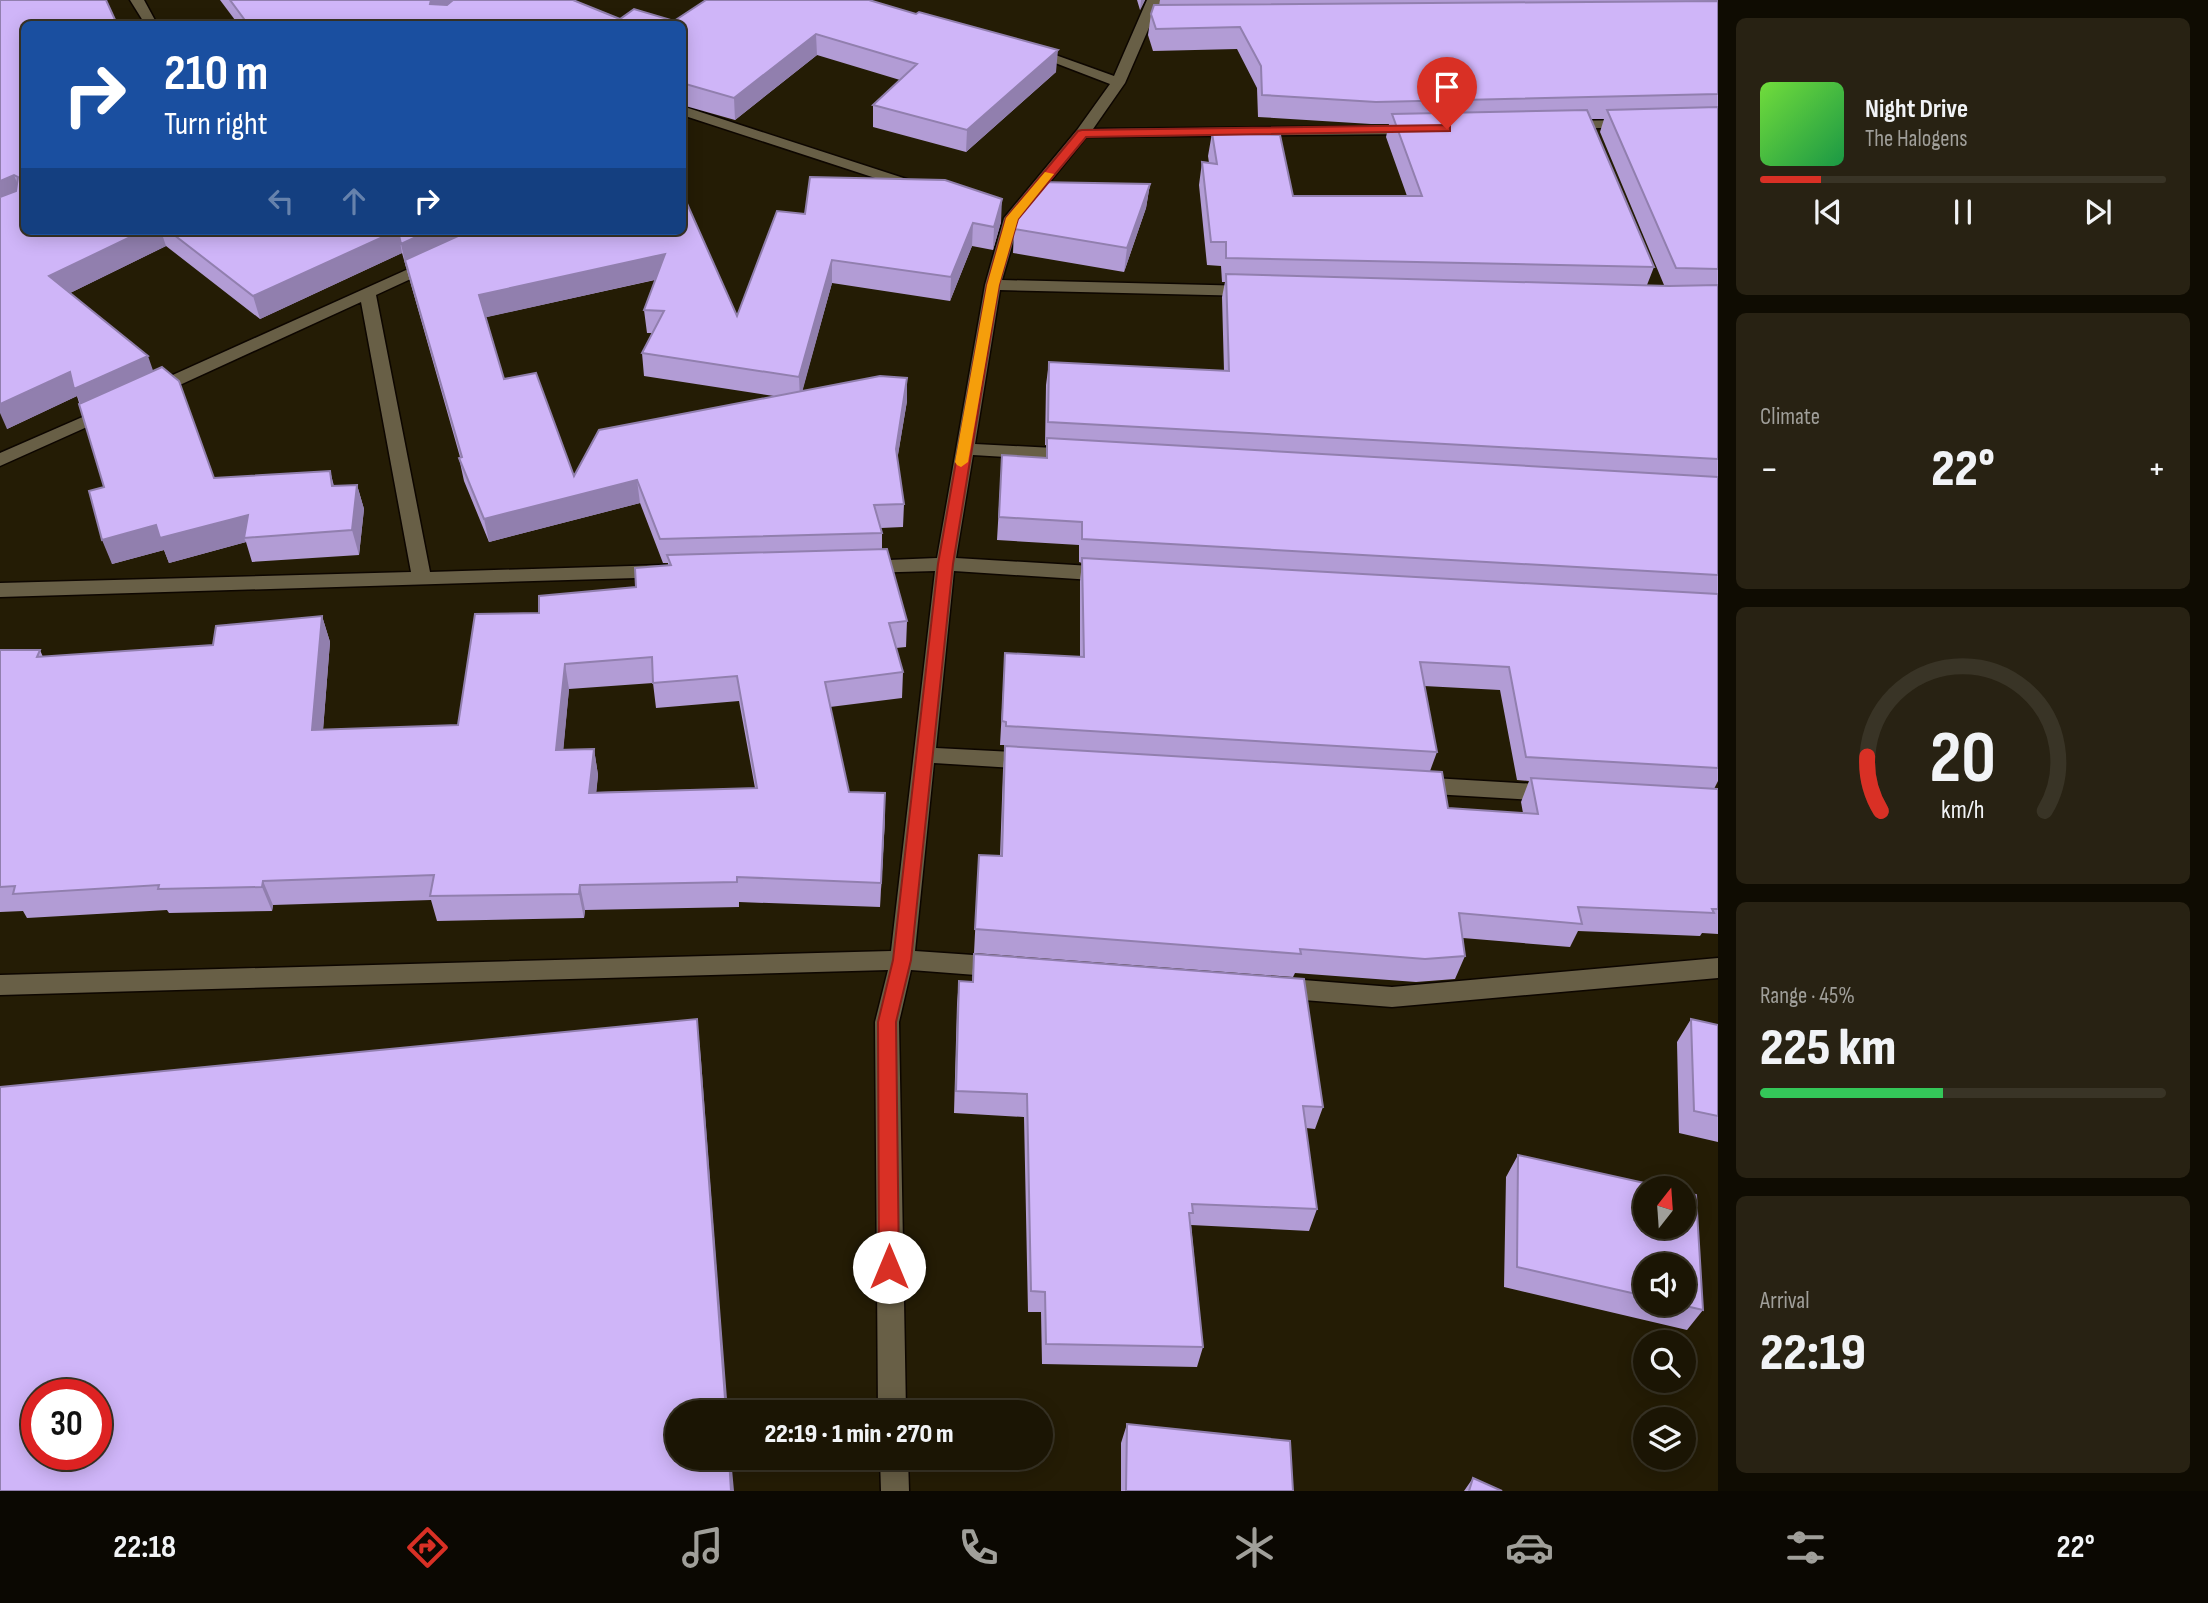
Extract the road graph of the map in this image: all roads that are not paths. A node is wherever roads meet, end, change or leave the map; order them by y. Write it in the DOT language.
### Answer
graph roads {
  1 [pos="137,0"];
  2 [pos="1152,14"];
  3 [pos="149,21"];
  4 [pos="1015,46"];
  5 [pos="1118,83"];
  6 [pos="686,111"];
  7 [pos="1652,123"];
  8 [pos="1544,126"];
  9 [pos="1433,129"];
  10 [pos="1082,134"];
  11 [pos="933,192"];
  12 [pos="449,256"];
  13 [pos="993,285"];
  14 [pos="367,292"];
  15 [pos="1271,292"];
  16 [pos="963,449"];
  17 [pos="1089,456"];
  18 [pos="0,460"];
  19 [pos="945,564"];
  20 [pos="849,567"];
  21 [pos="684,572"];
  22 [pos="1125,575"];
  23 [pos="422,579"];
  24 [pos="0,590"];
  25 [pos="925,755"];
  26 [pos="1050,762"];
  27 [pos="1398,784"];
  28 [pos="1579,795"];
  29 [pos="902,960"];
  30 [pos="1718,968"];
  31 [pos="1024,969"];
  32 [pos="0,985"];
  33 [pos="1256,986"];
  34 [pos="892,1400"];
  35 [pos="894,1470"];
  36 [pos="895,1491"];
  1 -- 3 [label="street"];
  2 -- 5 [label="street"];
  4 -- 5 [label="street"];
  5 -- 10 [label="street"];
  6 -- 11 [label="street"];
  7 -- 8 [label="street"];
  9 -- 10 [label="street"];
  10 -- 13 [label="street"];
  12 -- 14 [label="street"];
  13 -- 15 [label="street"];
  13 -- 16 [label="street"];
  14 -- 18 [label="street"];
  14 -- 23 [label="street"];
  16 -- 17 [label="street"];
  16 -- 19 [label="street"];
  19 -- 20 [label="street"];
  19 -- 22 [label="street"];
  19 -- 25 [label="street"];
  21 -- 23 [label="street"];
  23 -- 24 [label="street"];
  25 -- 26 [label="street"];
  25 -- 29 [label="street"];
  27 -- 28 [label="street"];
  29 -- 31 [label="street"];
  29 -- 32 [label="street"];
  29 -- 34 [label="street"];
  30 -- 33 [label="street"];
  35 -- 36 [label="street"];
}
